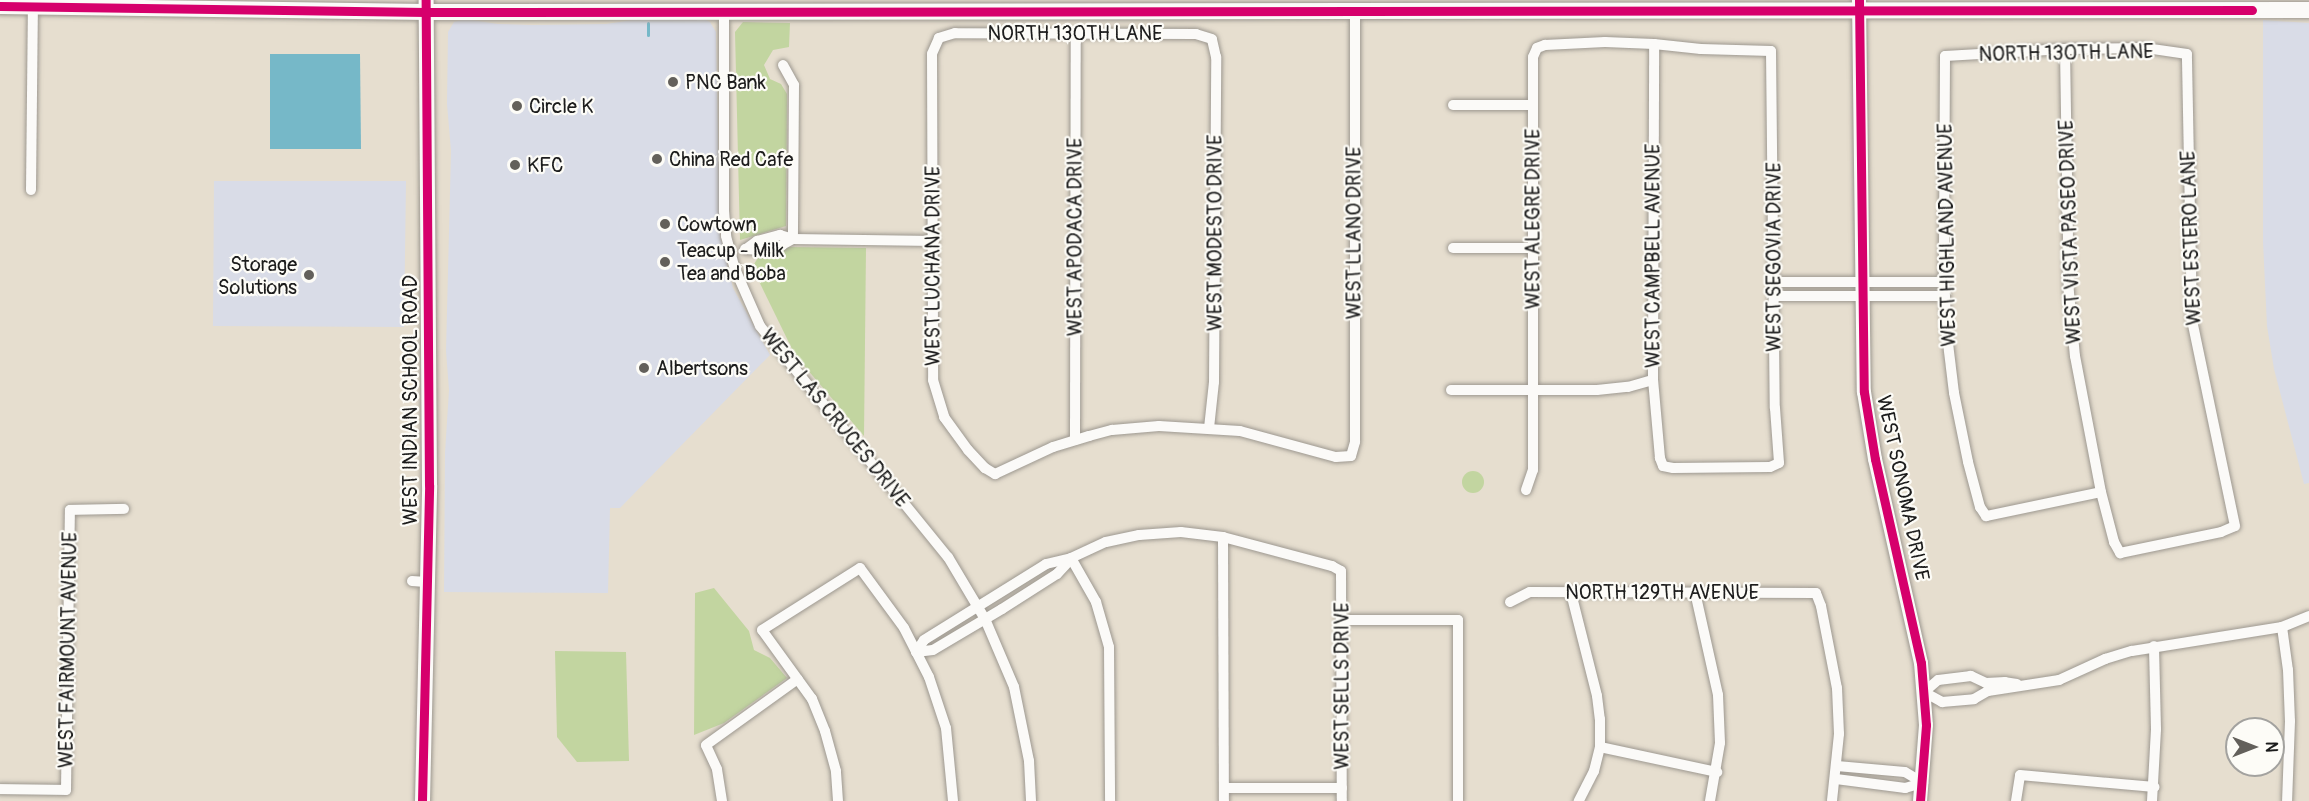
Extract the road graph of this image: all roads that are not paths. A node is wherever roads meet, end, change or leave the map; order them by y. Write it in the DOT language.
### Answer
graph roads {
  1 [pos="724,5"];
  2 [pos="1015,5"];
  3 [pos="1859,5"];
  4 [pos="2161,5"];
  5 [pos="0,6"];
  6 [pos="426,6"];
  7 [pos="33,7"];
  8 [pos="1355,10"];
  9 [pos="2309,10"];
  10 [pos="1076,34"];
  11 [pos="939,38"];
  12 [pos="1212,39"];
  13 [pos="1654,44"];
  14 [pos="2066,49"];
  15 [pos="2187,54"];
  16 [pos="1945,56"];
  17 [pos="783,65"];
  18 [pos="1453,105"];
  19 [pos="1533,105"];
  20 [pos="31,190"];
  21 [pos="794,239"];
  22 [pos="934,241"];
  23 [pos="1453,248"];
  24 [pos="1533,248"];
  25 [pos="730,252"];
  26 [pos="1774,282"];
  27 [pos="1944,282"];
  28 [pos="1862,289"];
  29 [pos="1774,296"];
  30 [pos="1945,296"];
  31 [pos="1653,380"];
  32 [pos="1451,390"];
  33 [pos="1533,390"];
  34 [pos="1209,428"];
  35 [pos="1075,440"];
  36 [pos="1664,466"];
  37 [pos="1526,490"];
  38 [pos="2101,492"];
  39 [pos="124,509"];
  40 [pos="1222,537"];
  41 [pos="2120,553"];
  42 [pos="1071,558"];
  43 [pos="1695,592"];
  44 [pos="1571,593"];
  45 [pos="1510,602"];
  46 [pos="979,607"];
  47 [pos="2309,616"];
  48 [pos="986,619"];
  49 [pos="1341,620"];
  50 [pos="2282,627"];
  51 [pos="2154,646"];
  52 [pos="916,652"];
  53 [pos="798,679"];
  54 [pos="2017,684"];
  55 [pos="1924,692"];
  56 [pos="1600,747"];
  57 [pos="1837,766"];
  58 [pos="1717,772"];
  59 [pos="1836,780"];
  60 [pos="1923,783"];
  61 [pos="2154,787"];
  62 [pos="1224,788"];
  63 [pos="1342,788"];
  64 [pos="0,789"];
  65 [pos="422,801"];
  66 [pos="722,801"];
  67 [pos="838,801"];
  68 [pos="953,801"];
  69 [pos="1031,801"];
  70 [pos="1110,801"];
  71 [pos="1224,801"];
  72 [pos="1342,801"];
  73 [pos="1458,801"];
  74 [pos="1580,801"];
  75 [pos="1710,801"];
  76 [pos="1832,801"];
  77 [pos="1920,801"];
  78 [pos="2016,801"];
  79 [pos="2152,801"];
  80 [pos="2287,801"];
  1 -- 2 [label="main road"];
  1 -- 6 [label="main road"];
  1 -- 25 [label="street, WEST LAS CRUCES DRIVE"];
  2 -- 8 [label="main road"];
  3 -- 4 [label="main road"];
  3 -- 8 [label="main road"];
  3 -- 28 [label="street, WEST SONOMA DRIVE"];
  4 -- 9 [label="main road"];
  5 -- 7 [label="main road"];
  6 -- 7 [label="main road"];
  6 -- 65 [label="main road, WEST INDIAN SCHOOL ROAD"];
  7 -- 20 [label="street"];
  8 -- 34 [label="street, WEST LLANO DRIVE"];
  10 -- 11 [label="street, NORTH 130TH LANE"];
  10 -- 12 [label="street, NORTH 130TH LANE"];
  10 -- 35 [label="street, WEST APODACA DRIVE"];
  11 -- 22 [label="street, WEST LUCHANA DRIVE"];
  12 -- 34 [label="street, WEST MODESTO DRIVE"];
  13 -- 19 [label="street, WEST ALEGRE DRIVE"];
  13 -- 26 [label="street, WEST SEGOVIA DRIVE"];
  13 -- 31 [label="street, WEST CAMPBELL AVENUE"];
  14 -- 15 [label="street, NORTH 130TH LANE"];
  14 -- 16 [label="street, NORTH 130TH LANE"];
  14 -- 38 [label="street, WEST VISTA PASEO DRIVE"];
  15 -- 41 [label="street, WEST ESTERO LANE"];
  16 -- 27 [label="street, WEST HIGHLAND AVENUE"];
  17 -- 21 [label="street"];
  18 -- 19 [label="street"];
  19 -- 24 [label="street, WEST ALEGRE DRIVE"];
  21 -- 22 [label="street"];
  21 -- 25 [label="street"];
  22 -- 35 [label="street, WEST LUCHANA DRIVE"];
  23 -- 24 [label="street"];
  24 -- 33 [label="street, WEST ALEGRE DRIVE"];
  25 -- 46 [label="street, WEST LAS CRUCES DRIVE"];
  26 -- 28 [label="street"];
  26 -- 29 [label="street, WEST SEGOVIA DRIVE"];
  27 -- 28 [label="street"];
  27 -- 30 [label="street, WEST HIGHLAND AVENUE"];
  28 -- 29 [label="street"];
  28 -- 30 [label="street"];
  28 -- 55 [label="street, WEST SONOMA DRIVE"];
  29 -- 36 [label="street, WEST SEGOVIA DRIVE"];
  30 -- 38 [label="street, WEST HIGHLAND AVENUE"];
  31 -- 33 [label="street"];
  31 -- 36 [label="street, WEST CAMPBELL AVENUE"];
  32 -- 33 [label="street"];
  33 -- 37 [label="street, WEST ALEGRE DRIVE"];
  34 -- 35 [label="street"];
  38 -- 41 [label="street, WEST VISTA PASEO DRIVE"];
  39 -- 64 [label="street, WEST FAIRMOUNT AVENUE"];
  40 -- 42 [label="street"];
  40 -- 49 [label="street, WEST SELLS DRIVE"];
  40 -- 62 [label="street"];
  42 -- 46 [label="street"];
  42 -- 48 [label="street"];
  42 -- 70 [label="street"];
  43 -- 44 [label="street, NORTH 129TH AVENUE"];
  43 -- 57 [label="street, NORTH 129TH AVENUE"];
  43 -- 58 [label="street"];
  44 -- 45 [label="street, NORTH 129TH AVENUE"];
  44 -- 56 [label="street"];
  46 -- 48 [label="street, WEST LAS CRUCES DRIVE"];
  46 -- 52 [label="street"];
  47 -- 50 [label="street"];
  48 -- 52 [label="street"];
  48 -- 69 [label="street, WEST LAS CRUCES DRIVE"];
  49 -- 63 [label="street, WEST SELLS DRIVE"];
  49 -- 73 [label="street"];
  50 -- 51 [label="street"];
  50 -- 80 [label="street"];
  51 -- 54 [label="street"];
  51 -- 61 [label="street"];
  52 -- 53 [label="street"];
  52 -- 68 [label="street"];
  53 -- 66 [label="street"];
  53 -- 67 [label="street"];
  54 -- 55 [label="street"];
  54 -- 55 [label="street"];
  55 -- 60 [label="street, WEST SONOMA DRIVE"];
  56 -- 58 [label="street"];
  56 -- 74 [label="street"];
  57 -- 59 [label="street"];
  57 -- 60 [label="street"];
  58 -- 75 [label="street"];
  59 -- 60 [label="street"];
  59 -- 76 [label="street"];
  60 -- 77 [label="street, WEST SONOMA DRIVE"];
  61 -- 78 [label="street"];
  61 -- 79 [label="street"];
  62 -- 63 [label="street"];
  62 -- 71 [label="street"];
  63 -- 72 [label="street, WEST SELLS DRIVE"];
}
